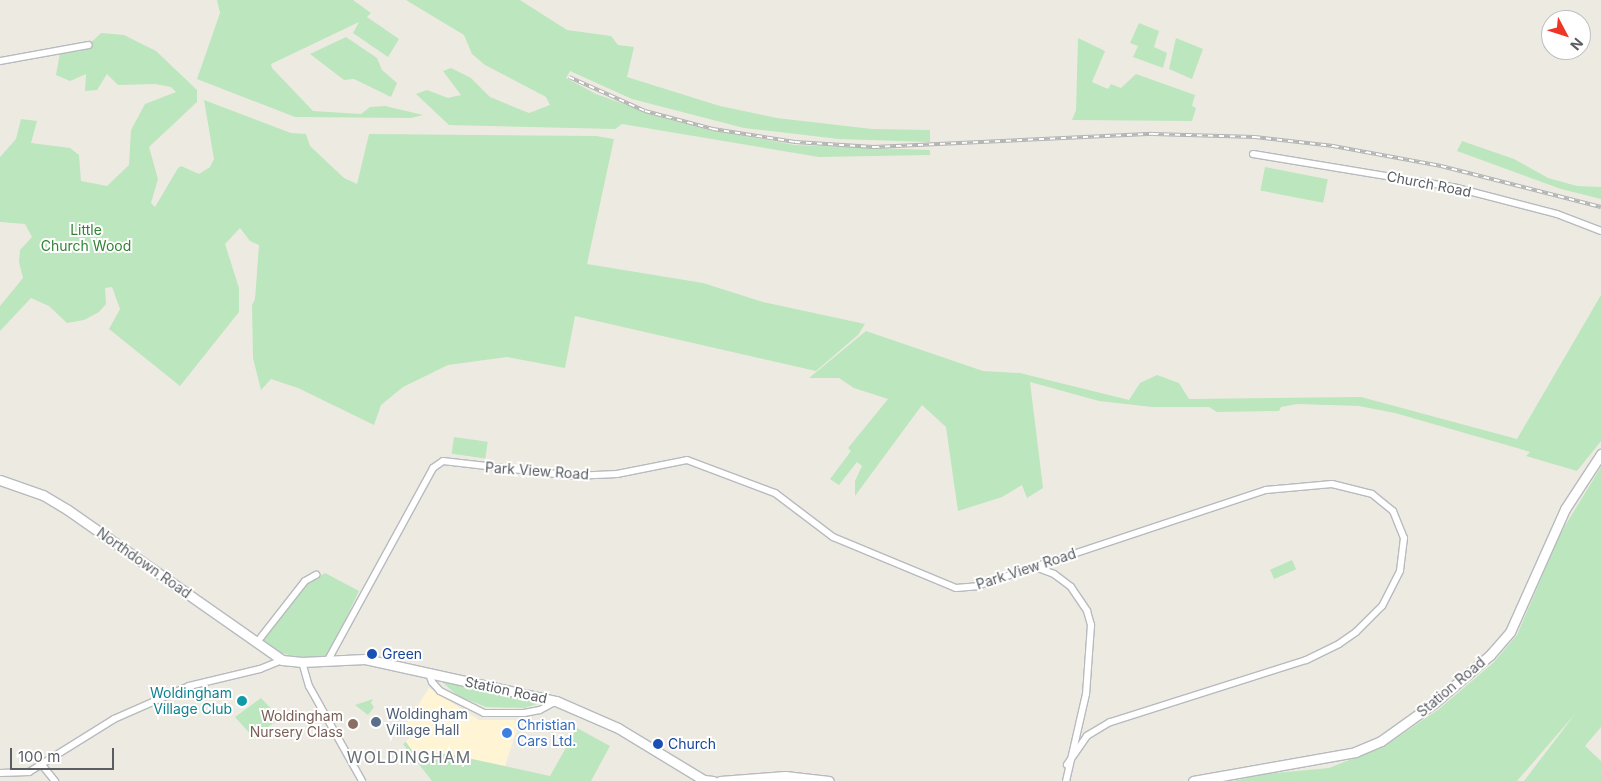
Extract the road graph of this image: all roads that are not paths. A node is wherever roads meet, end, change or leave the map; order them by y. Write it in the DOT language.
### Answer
graph roads {
  1 [pos="89,44"];
  2 [pos="0,61"];
  3 [pos="1253,154"];
  4 [pos="1601,230"];
  5 [pos="1601,454"];
  6 [pos="0,480"];
  7 [pos="1035,567"];
  8 [pos="316,575"];
  9 [pos="258,641"];
  10 [pos="282,660"];
  11 [pos="328,660"];
  12 [pos="302,662"];
  13 [pos="430,674"];
  14 [pos="556,700"];
  15 [pos="42,765"];
  16 [pos="1068,765"];
  17 [pos="0,773"];
  18 [pos="55,781"];
  19 [pos="362,781"];
  20 [pos="713,781"];
  21 [pos="720,781"];
  22 [pos="829,781"];
  23 [pos="1066,781"];
  24 [pos="1192,781"];
  1 -- 2 [label="street"];
  3 -- 4 [label="street, Church Road"];
  5 -- 24 [label="street, Station Road"];
  6 -- 9 [label="street, Northdown Road"];
  7 -- 11 [label="street, Park View Road"];
  7 -- 16 [label="street"];
  7 -- 16 [label="street, Park View Road"];
  8 -- 9 [label="street"];
  9 -- 10 [label="street, Northdown Road"];
  10 -- 12 [label="street, Station Road"];
  10 -- 15 [label="street"];
  11 -- 12 [label="street, Station Road"];
  11 -- 13 [label="street, Station Road"];
  12 -- 19 [label="street"];
  13 -- 14 [label="street, Station Road"];
  13 -- 14 [label="street"];
  14 -- 20 [label="street, Station Road"];
  15 -- 17 [label="street"];
  15 -- 18 [label="street"];
  16 -- 23 [label="street"];
  21 -- 22 [label="street"];
}
